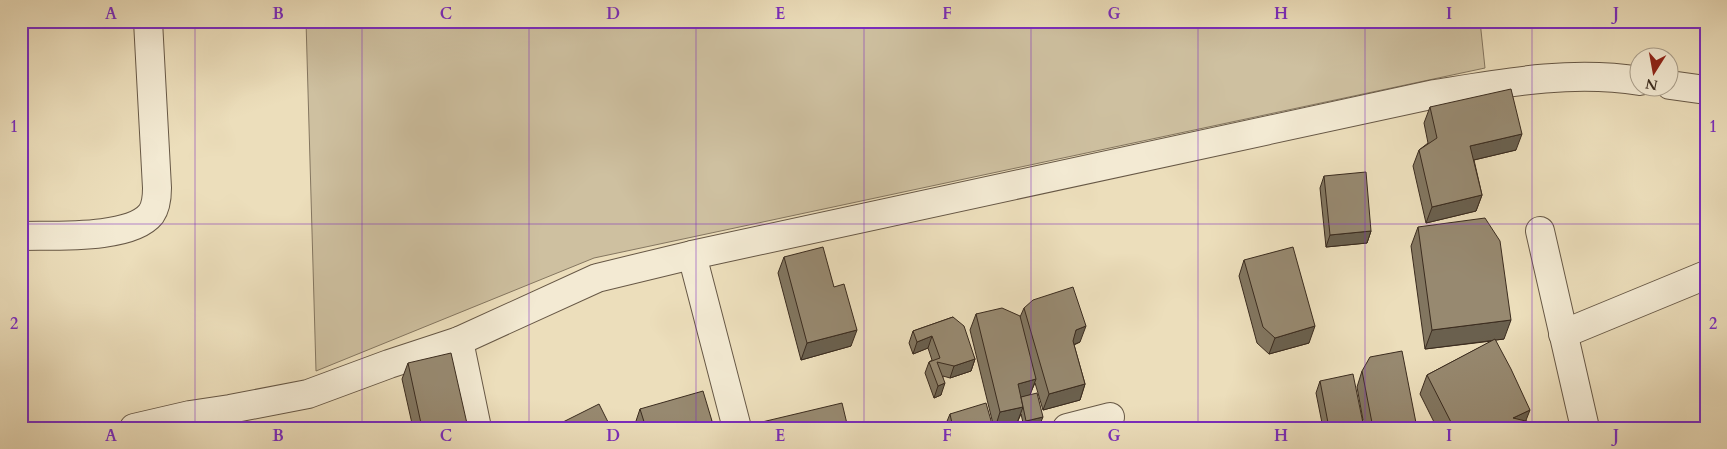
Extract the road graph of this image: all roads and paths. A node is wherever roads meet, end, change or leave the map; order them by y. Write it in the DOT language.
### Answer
graph roads {
  1 [pos="148,21"];
  2 [pos="1630,79"];
  3 [pos="1680,86"];
  4 [pos="1706,90"];
  5 [pos="1540,231"];
  6 [pos="21,236"];
  7 [pos="692,255"];
  8 [pos="1706,275"];
  9 [pos="1563,334"];
  10 [pos="458,341"];
  11 [pos="1110,417"];
  12 [pos="152,426"];
  13 [pos="477,428"];
  14 [pos="737,428"];
  15 [pos="1067,428"];
  16 [pos="1585,428"];
  1 -- 6 [label="street"];
  2 -- 7 [label="street"];
  3 -- 4 [label="street"];
  5 -- 9 [label="street"];
  7 -- 10 [label="street"];
  7 -- 14 [label="street"];
  8 -- 9 [label="street"];
  9 -- 16 [label="street"];
  10 -- 12 [label="street"];
  10 -- 13 [label="street"];
  11 -- 15 [label="street"];
}
